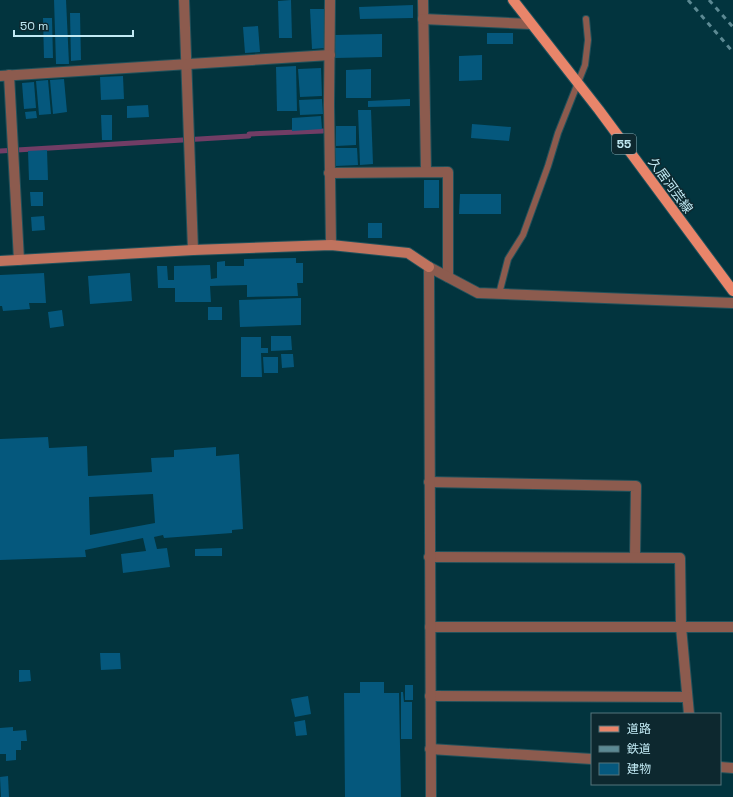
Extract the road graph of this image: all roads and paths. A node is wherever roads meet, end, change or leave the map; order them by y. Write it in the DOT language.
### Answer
graph roads {
  1 [pos="184,0"];
  2 [pos="330,0"];
  3 [pos="423,0"];
  4 [pos="513,0"];
  5 [pos="423,19"];
  6 [pos="586,19"];
  7 [pos="530,24"];
  8 [pos="330,55"];
  9 [pos="188,64"];
  10 [pos="5,75"];
  11 [pos="578,84"];
  12 [pos="426,172"];
  13 [pos="329,173"];
  14 [pos="331,245"];
  15 [pos="194,250"];
  16 [pos="19,260"];
  17 [pos="0,262"];
  18 [pos="430,267"];
  19 [pos="448,277"];
  20 [pos="733,291"];
  21 [pos="499,294"];
  22 [pos="733,303"];
  23 [pos="429,482"];
  24 [pos="429,557"];
  25 [pos="635,557"];
  26 [pos="430,626"];
  27 [pos="681,627"];
  28 [pos="733,627"];
  29 [pos="430,696"];
  30 [pos="687,697"];
  31 [pos="689,713"];
  32 [pos="430,749"];
  33 [pos="591,759"];
  34 [pos="721,767"];
  35 [pos="733,768"];
  36 [pos="431,797"];
  1 -- 9 [label="street"];
  2 -- 8 [label="street"];
  3 -- 5 [label="street"];
  4 -- 7 [label="main road, 久居河芸線 / 55"];
  5 -- 7 [label="street"];
  5 -- 12 [label="street"];
  6 -- 11 [label="lane"];
  7 -- 11 [label="main road, 久居河芸線 / 55"];
  8 -- 9 [label="street"];
  8 -- 13 [label="street"];
  9 -- 10 [label="street"];
  9 -- 15 [label="street"];
  10 -- 16 [label="street"];
  11 -- 20 [label="main road, 久居河芸線 / 55"];
  11 -- 21 [label="lane"];
  12 -- 13 [label="street"];
  12 -- 19 [label="street"];
  13 -- 14 [label="street"];
  14 -- 15 [label="street"];
  14 -- 18 [label="street"];
  15 -- 16 [label="street"];
  16 -- 17 [label="street"];
  18 -- 19 [label="street"];
  18 -- 23 [label="street"];
  19 -- 21 [label="street"];
  21 -- 22 [label="street"];
  23 -- 24 [label="street"];
  23 -- 25 [label="street"];
  24 -- 25 [label="street"];
  24 -- 26 [label="street"];
  25 -- 27 [label="street"];
  26 -- 27 [label="street"];
  26 -- 29 [label="street"];
  27 -- 28 [label="street"];
  27 -- 30 [label="street"];
  29 -- 30 [label="street"];
  29 -- 32 [label="street"];
  30 -- 31 [label="street"];
  32 -- 33 [label="street"];
  32 -- 36 [label="street"];
  34 -- 35 [label="street"];
}
